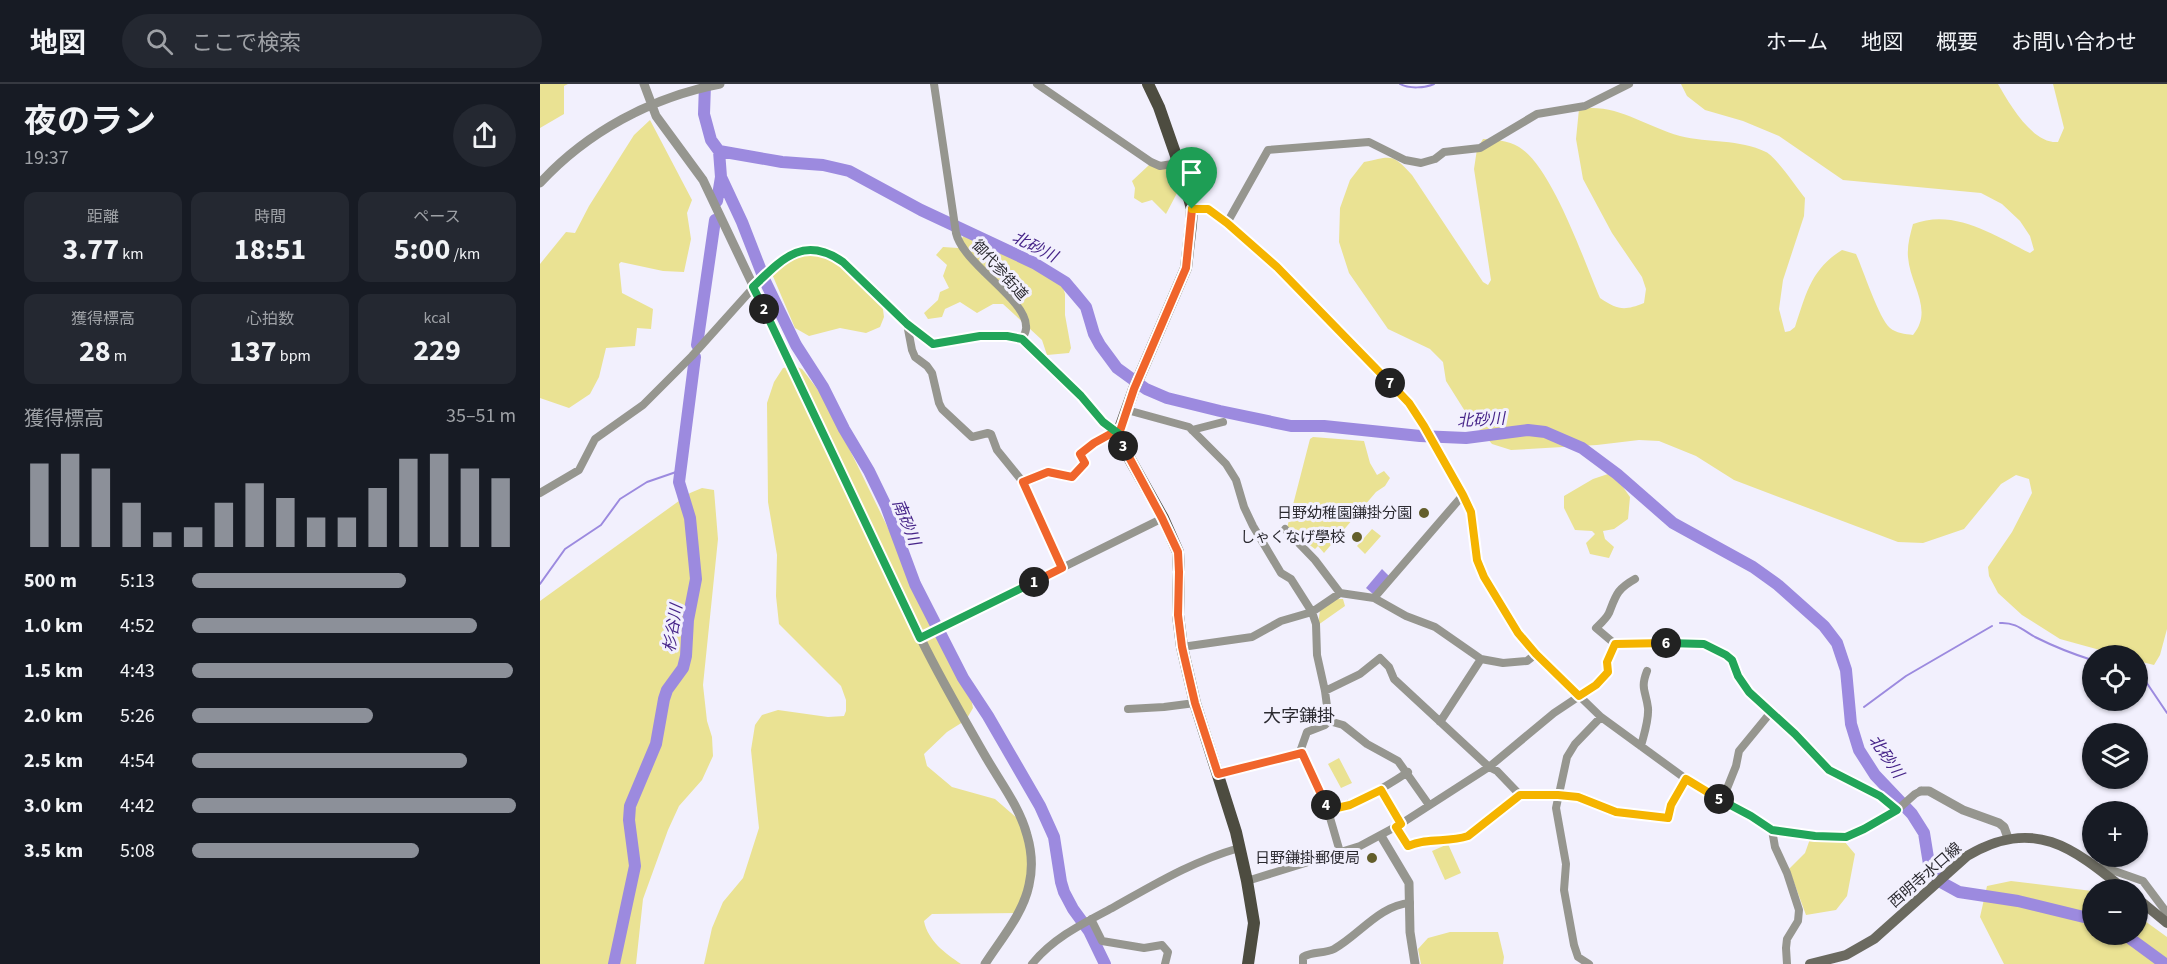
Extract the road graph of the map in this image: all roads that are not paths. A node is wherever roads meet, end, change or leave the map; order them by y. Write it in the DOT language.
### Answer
graph roads {
  1 [pos="644,84"];
  2 [pos="718,84"];
  3 [pos="934,84"];
  4 [pos="1036,84"];
  5 [pos="1148,84"];
  6 [pos="1629,84"];
  7 [pos="651,105"];
  8 [pos="1178,163"];
  9 [pos="540,183"];
  10 [pos="1192,209"];
  11 [pos="1227,223"];
  12 [pos="756,284"];
  13 [pos="907,324"];
  14 [pos="1022,339"];
  15 [pos="1127,410"];
  16 [pos="1223,422"];
  17 [pos="1192,430"];
  18 [pos="1116,433"];
  19 [pos="1023,482"];
  20 [pos="540,493"];
  21 [pos="1463,495"];
  22 [pos="1162,518"];
  23 [pos="1285,529"];
  24 [pos="1062,568"];
  25 [pos="1635,579"];
  26 [pos="1341,593"];
  27 [pos="1374,598"];
  28 [pos="1312,612"];
  29 [pos="920,638"];
  30 [pos="1615,644"];
  31 [pos="1182,647"];
  32 [pos="1536,654"];
  33 [pos="1481,659"];
  34 [pos="1647,671"];
  35 [pos="1325,691"];
  36 [pos="1579,696"];
  37 [pos="1195,703"];
  38 [pos="1128,709"];
  39 [pos="1771,712"];
  40 [pos="1601,717"];
  41 [pos="1329,721"];
  42 [pos="1440,722"];
  43 [pos="1641,746"];
  44 [pos="1302,753"];
  45 [pos="1489,767"];
  46 [pos="1408,772"];
  47 [pos="1218,774"];
  48 [pos="1686,779"];
  49 [pos="1381,790"];
  50 [pos="1921,791"];
  51 [pos="1520,795"];
  52 [pos="1558,795"];
  53 [pos="1722,801"];
  54 [pos="1430,805"];
  55 [pos="1898,809"];
  56 [pos="1328,810"];
  57 [pos="1399,825"];
  58 [pos="1772,830"];
  59 [pos="1381,836"];
  60 [pos="2008,838"];
  61 [pos="1239,848"];
  62 [pos="1340,852"];
  63 [pos="2099,869"];
  64 [pos="2112,879"];
  65 [pos="1247,881"];
  66 [pos="1410,903"];
  67 [pos="2148,907"];
  68 [pos="2167,913"];
  69 [pos="1090,920"];
  70 [pos="2167,923"];
  71 [pos="985,964"];
  72 [pos="1032,964"];
  73 [pos="1165,964"];
  74 [pos="1248,964"];
  75 [pos="1303,964"];
  76 [pos="1415,964"];
  77 [pos="1589,964"];
  78 [pos="1787,964"];
  79 [pos="1810,964"];
  1 -- 7 [label="street"];
  2 -- 7 [label="street"];
  3 -- 14 [label="street, 御代参街道"];
  4 -- 8 [label="street"];
  5 -- 8 [label="main road"];
  6 -- 11 [label="street"];
  7 -- 9 [label="street"];
  7 -- 12 [label="street"];
  8 -- 10 [label="main road"];
  10 -- 11 [label="street"];
  10 -- 15 [label="main road"];
  11 -- 21 [label="street"];
  12 -- 13 [label="street"];
  12 -- 20 [label="street"];
  12 -- 29 [label="street"];
  13 -- 14 [label="street"];
  13 -- 19 [label="street"];
  14 -- 18 [label="street"];
  15 -- 17 [label="street"];
  15 -- 18 [label="main road"];
  16 -- 17 [label="street"];
  17 -- 28 [label="street"];
  18 -- 19 [label="street"];
  18 -- 22 [label="main road"];
  19 -- 24 [label="street"];
  21 -- 27 [label="street"];
  21 -- 32 [label="street"];
  22 -- 24 [label="street"];
  22 -- 31 [label="main road"];
  23 -- 26 [label="street"];
  24 -- 29 [label="street"];
  25 -- 30 [label="street"];
  26 -- 27 [label="street"];
  26 -- 28 [label="street"];
  27 -- 33 [label="street"];
  28 -- 31 [label="street"];
  28 -- 35 [label="street"];
  29 -- 71 [label="street"];
  30 -- 36 [label="street"];
  30 -- 39 [label="street"];
  31 -- 37 [label="main road"];
  32 -- 33 [label="street"];
  32 -- 36 [label="street"];
  33 -- 42 [label="street"];
  34 -- 43 [label="street"];
  35 -- 41 [label="street"];
  35 -- 42 [label="street"];
  36 -- 40 [label="street"];
  36 -- 45 [label="street"];
  37 -- 38 [label="street"];
  37 -- 47 [label="main road"];
  39 -- 53 [label="street"];
  39 -- 55 [label="street"];
  40 -- 43 [label="street"];
  40 -- 52 [label="street"];
  41 -- 44 [label="street"];
  41 -- 46 [label="street"];
  42 -- 45 [label="street"];
  43 -- 48 [label="street"];
  44 -- 47 [label="street"];
  44 -- 56 [label="street"];
  45 -- 51 [label="street"];
  45 -- 54 [label="street"];
  46 -- 49 [label="street"];
  46 -- 54 [label="street"];
  47 -- 61 [label="main road"];
  48 -- 52 [label="street"];
  48 -- 53 [label="street"];
  49 -- 56 [label="street"];
  49 -- 57 [label="street"];
  50 -- 55 [label="street"];
  50 -- 60 [label="street"];
  51 -- 52 [label="street"];
  51 -- 57 [label="street"];
  52 -- 77 [label="street"];
  53 -- 58 [label="street"];
  54 -- 57 [label="street"];
  55 -- 58 [label="street"];
  56 -- 62 [label="street"];
  57 -- 59 [label="street"];
  58 -- 78 [label="street"];
  59 -- 62 [label="street"];
  59 -- 66 [label="street"];
  60 -- 63 [label="main road, 西明寺水口線"];
  60 -- 79 [label="main road, 西明寺水口線"];
  61 -- 65 [label="main road"];
  61 -- 69 [label="street"];
  62 -- 65 [label="street"];
  63 -- 64 [label="main road, 西明寺水口線"];
  63 -- 68 [label="street"];
  65 -- 74 [label="main road"];
  66 -- 75 [label="street"];
  66 -- 76 [label="street"];
  67 -- 70 [label="main road"];
  69 -- 72 [label="street"];
  69 -- 73 [label="street"];
}
